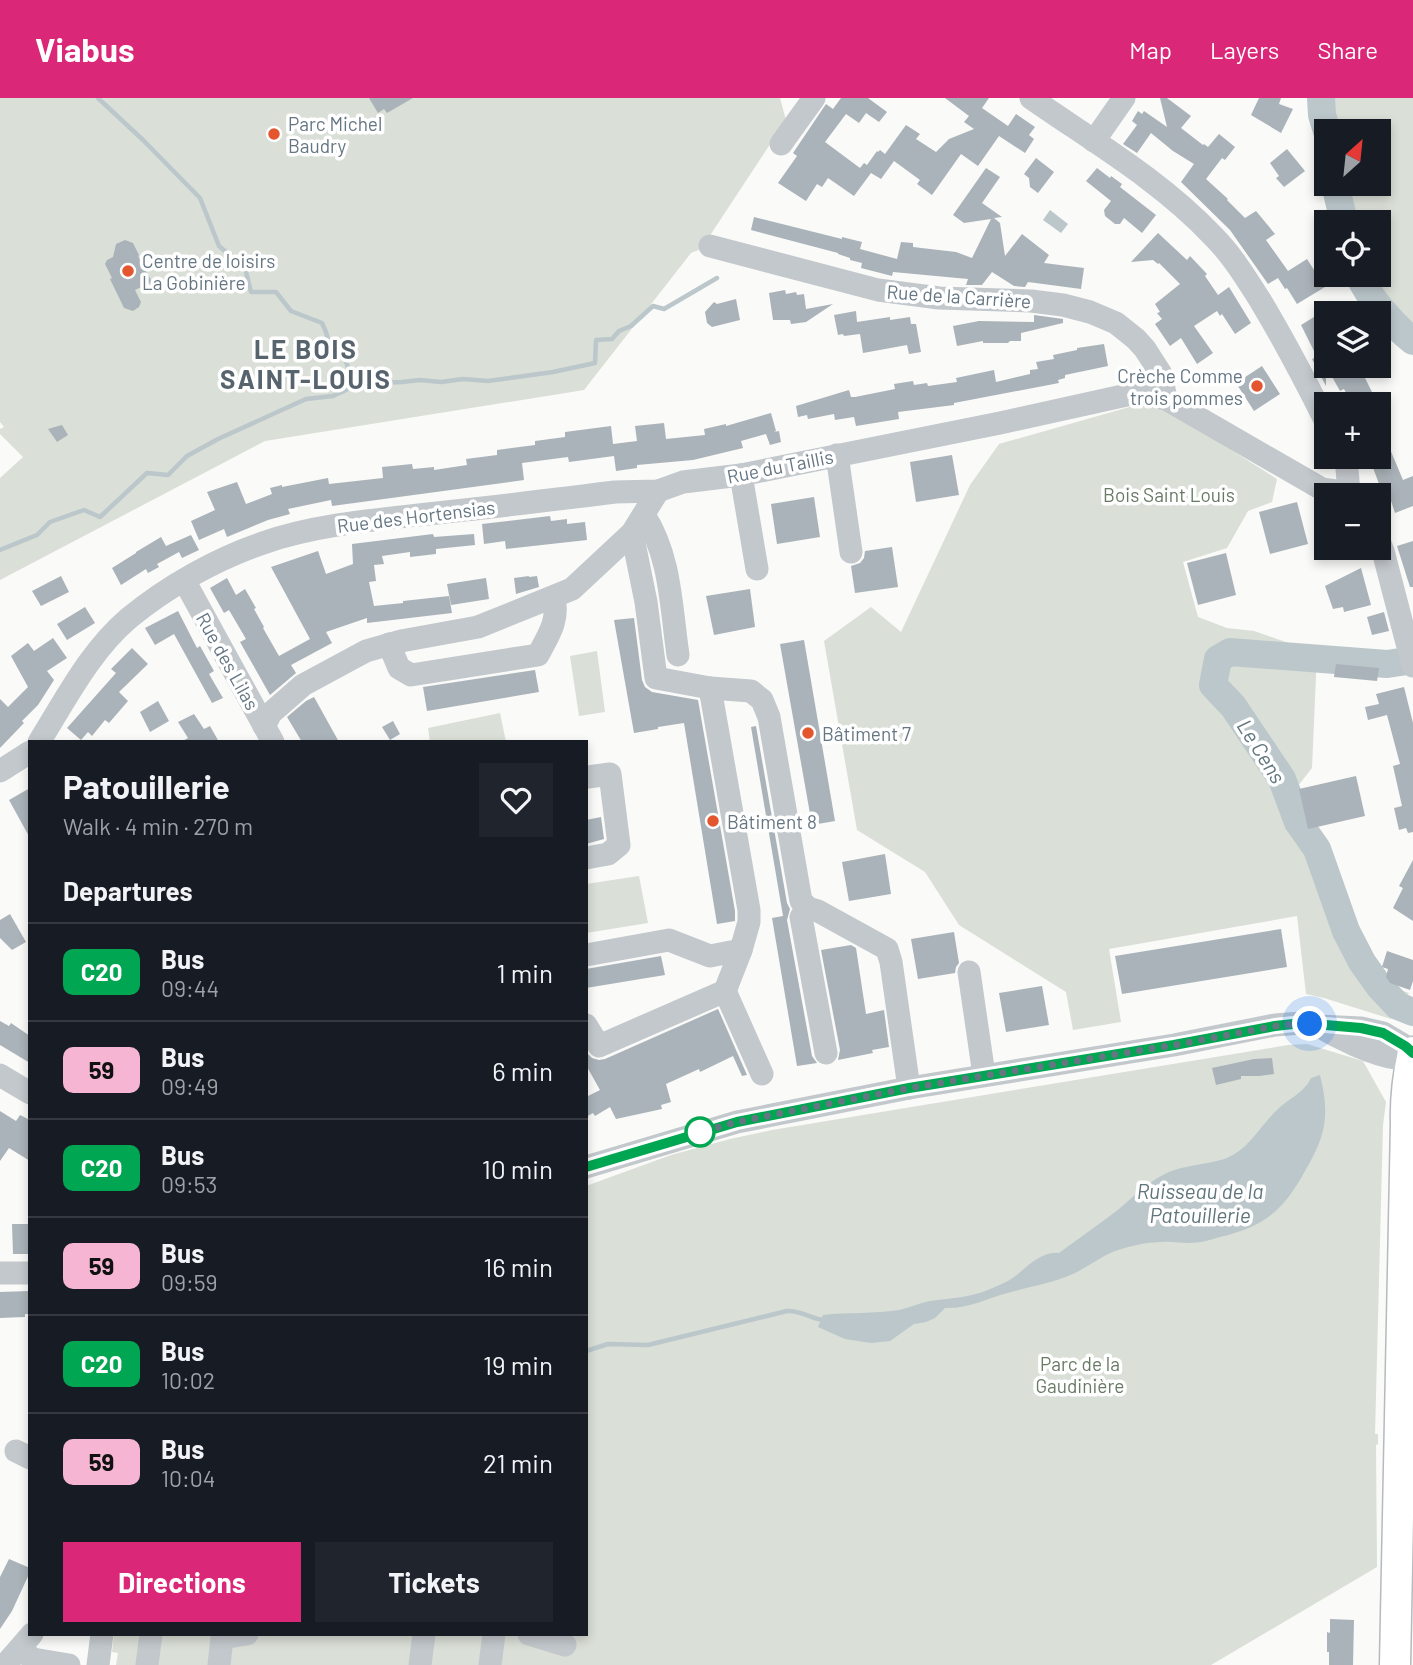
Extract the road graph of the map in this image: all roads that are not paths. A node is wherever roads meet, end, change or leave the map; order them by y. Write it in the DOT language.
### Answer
graph roads {
  1 [pos="814,98"];
  2 [pos="1031,98"];
  3 [pos="1124,98"];
  4 [pos="1094,141"];
  5 [pos="781,145"];
  6 [pos="710,247"];
  7 [pos="1314,399"];
  8 [pos="1166,400"];
  9 [pos="837,455"];
  10 [pos="741,475"];
  11 [pos="1314,484"];
  12 [pos="659,491"];
  13 [pos="638,524"];
  14 [pos="851,552"];
  15 [pos="1385,560"];
  16 [pos="757,569"];
  17 [pos="184,580"];
  18 [pos="554,597"];
  19 [pos="389,644"];
  20 [pos="678,655"];
  21 [pos="1411,661"];
  22 [pos="710,688"];
  23 [pos="269,734"];
  24 [pos="40,740"];
  25 [pos="28,754"];
  26 [pos="0,771"];
  27 [pos="588,777"];
  28 [pos="588,858"];
  29 [pos="808,908"];
  30 [pos="741,950"];
  31 [pos="588,954"];
  32 [pos="969,972"];
  33 [pos="724,991"];
  34 [pos="588,1028"];
  35 [pos="1413,1052"];
  36 [pos="826,1053"];
  37 [pos="762,1074"];
  38 [pos="0,1075"];
  39 [pos="984,1075"];
  40 [pos="909,1088"];
  41 [pos="28,1092"];
  42 [pos="588,1166"];
  43 [pos="0,1273"];
  44 [pos="28,1273"];
  45 [pos="102,1636"];
  46 [pos="151,1636"];
  47 [pos="222,1636"];
  48 [pos="424,1636"];
  49 [pos="494,1636"];
  50 [pos="534,1636"];
  51 [pos="565,1648"];
  52 [pos="19,1649"];
  53 [pos="69,1665"];
  54 [pos="98,1665"];
  55 [pos="147,1665"];
  56 [pos="219,1665"];
  57 [pos="419,1665"];
  58 [pos="490,1665"];
  59 [pos="1395,1665"];
  1 -- 5 [label="street"];
  2 -- 4 [label="street"];
  3 -- 4 [label="street"];
  4 -- 7 [label="street"];
  6 -- 8 [label="street, Rue de la Carrière"];
  8 -- 9 [label="street, Rue du Taillis"];
  8 -- 11 [label="street, Rue du Taillis"];
  9 -- 10 [label="street, Rue du Taillis"];
  9 -- 14 [label="street"];
  10 -- 12 [label="street, Rue du Taillis"];
  10 -- 16 [label="street"];
  12 -- 13 [label="street"];
  12 -- 17 [label="street, Rue des Hortensias"];
  13 -- 18 [label="street"];
  13 -- 20 [label="street"];
  13 -- 22 [label="street"];
  15 -- 21 [label="street"];
  17 -- 23 [label="street, Rue des Lilas"];
  17 -- 24 [label="street, Rue des Hortensias"];
  18 -- 19 [label="street"];
  18 -- 19 [label="street"];
  19 -- 23 [label="street"];
  22 -- 29 [label="street"];
  22 -- 30 [label="street"];
  25 -- 26 [label="street"];
  27 -- 28 [label="street"];
  29 -- 36 [label="street"];
  29 -- 40 [label="street"];
  30 -- 31 [label="street"];
  30 -- 33 [label="street"];
  32 -- 39 [label="street"];
  33 -- 34 [label="street"];
  33 -- 37 [label="street"];
  35 -- 39 [label="street"];
  35 -- 59 [label="main road"];
  38 -- 41 [label="street"];
  39 -- 40 [label="street"];
  40 -- 42 [label="street"];
  43 -- 44 [label="street"];
  45 -- 54 [label="street"];
  46 -- 55 [label="street"];
  47 -- 56 [label="street"];
  48 -- 57 [label="street"];
  49 -- 58 [label="street"];
  50 -- 51 [label="street"];
  52 -- 53 [label="street"];
}
